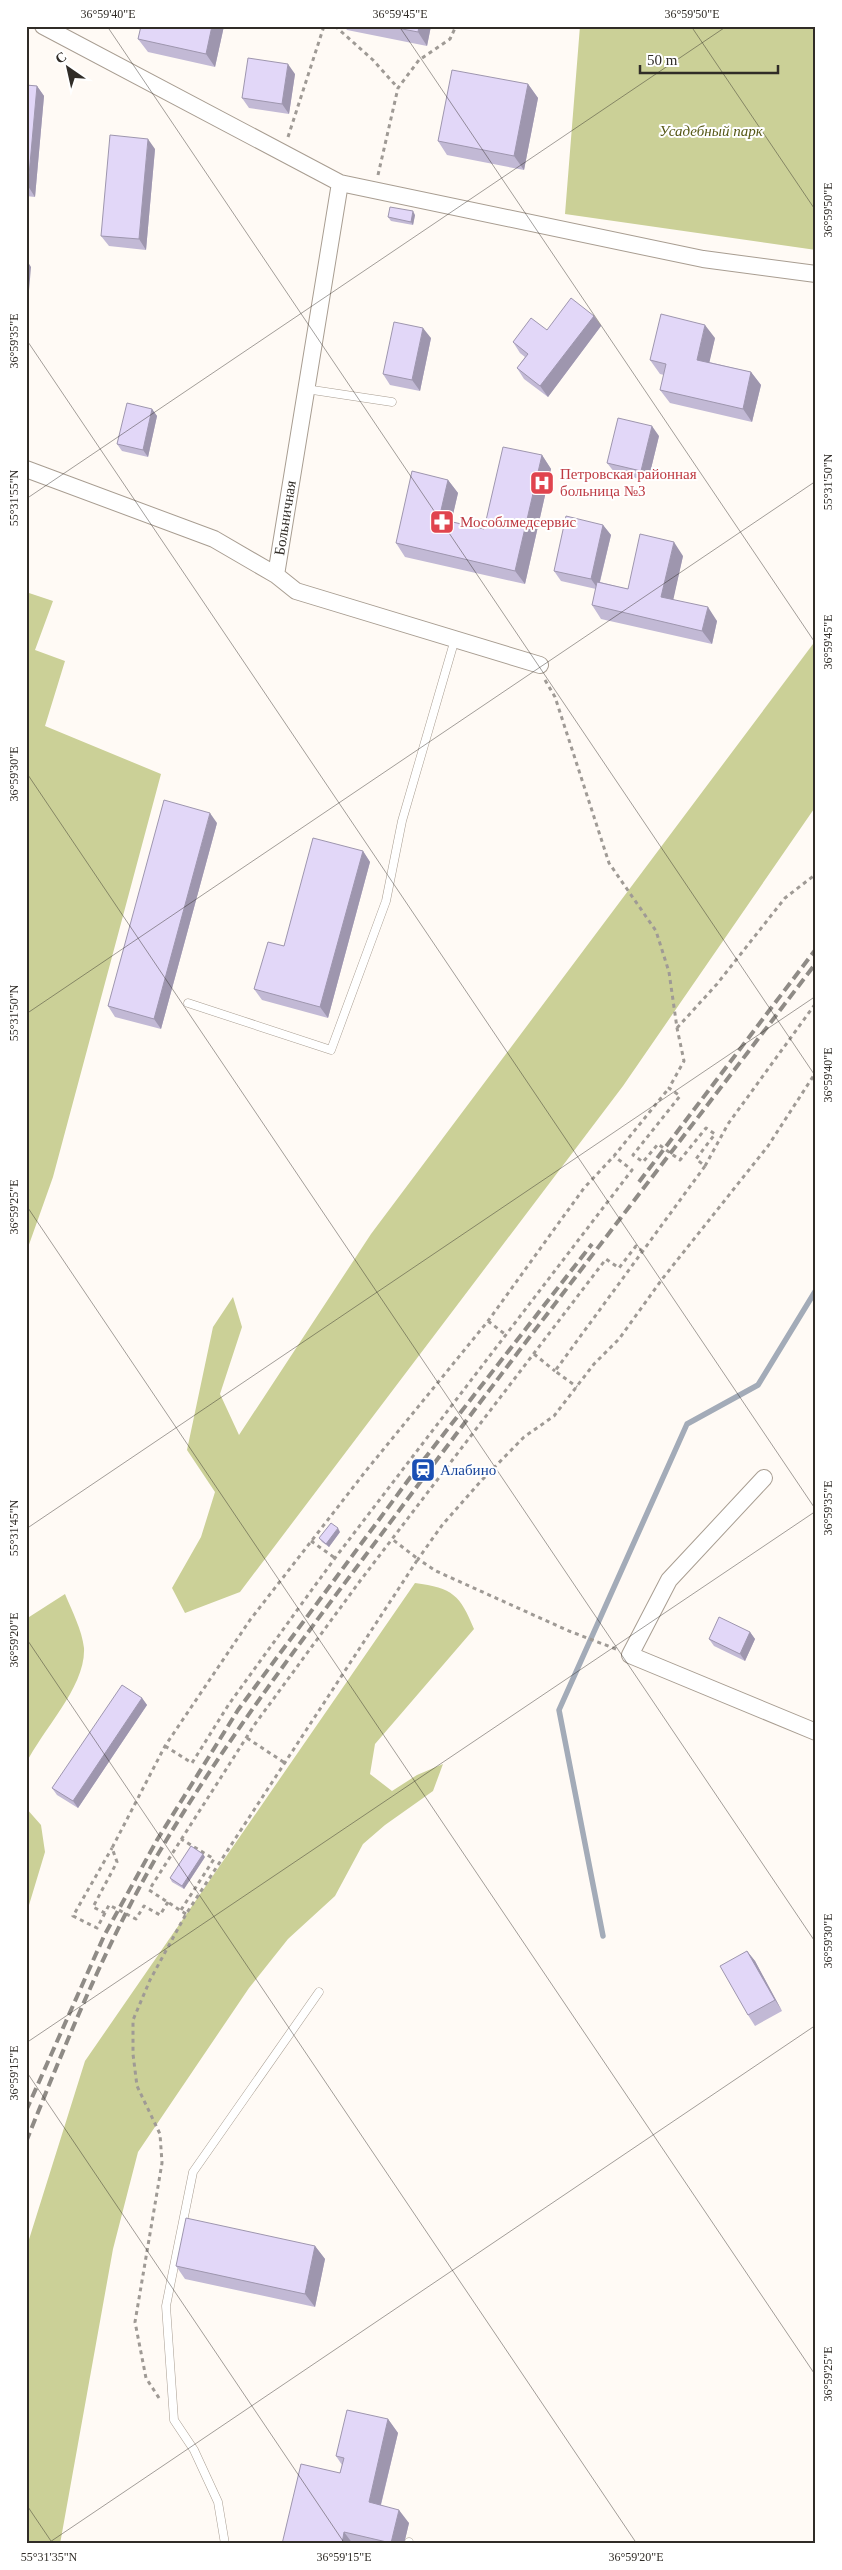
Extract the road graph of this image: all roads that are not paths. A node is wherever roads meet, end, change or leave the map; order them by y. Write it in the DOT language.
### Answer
graph roads {
  1 [pos="43,26"];
  2 [pos="340,183"];
  3 [pos="816,274"];
  4 [pos="306,389"];
  5 [pos="392,402"];
  6 [pos="26,469"];
  7 [pos="276,575"];
  8 [pos="455,639"];
  9 [pos="540,665"];
  10 [pos="188,1003"];
  11 [pos="764,1478"];
  12 [pos="816,1732"];
  13 [pos="319,1992"];
  14 [pos="225,2544"];
  1 -- 2 [label="street"];
  2 -- 3 [label="street"];
  2 -- 4 [label="street, Больничная"];
  4 -- 5 [label="lane"];
  4 -- 7 [label="street, Больничная"];
  6 -- 7 [label="street"];
  7 -- 8 [label="street, Больничная"];
  8 -- 9 [label="street, Больничная"];
  8 -- 10 [label="lane"];
  11 -- 12 [label="street"];
  13 -- 14 [label="lane"];
}
